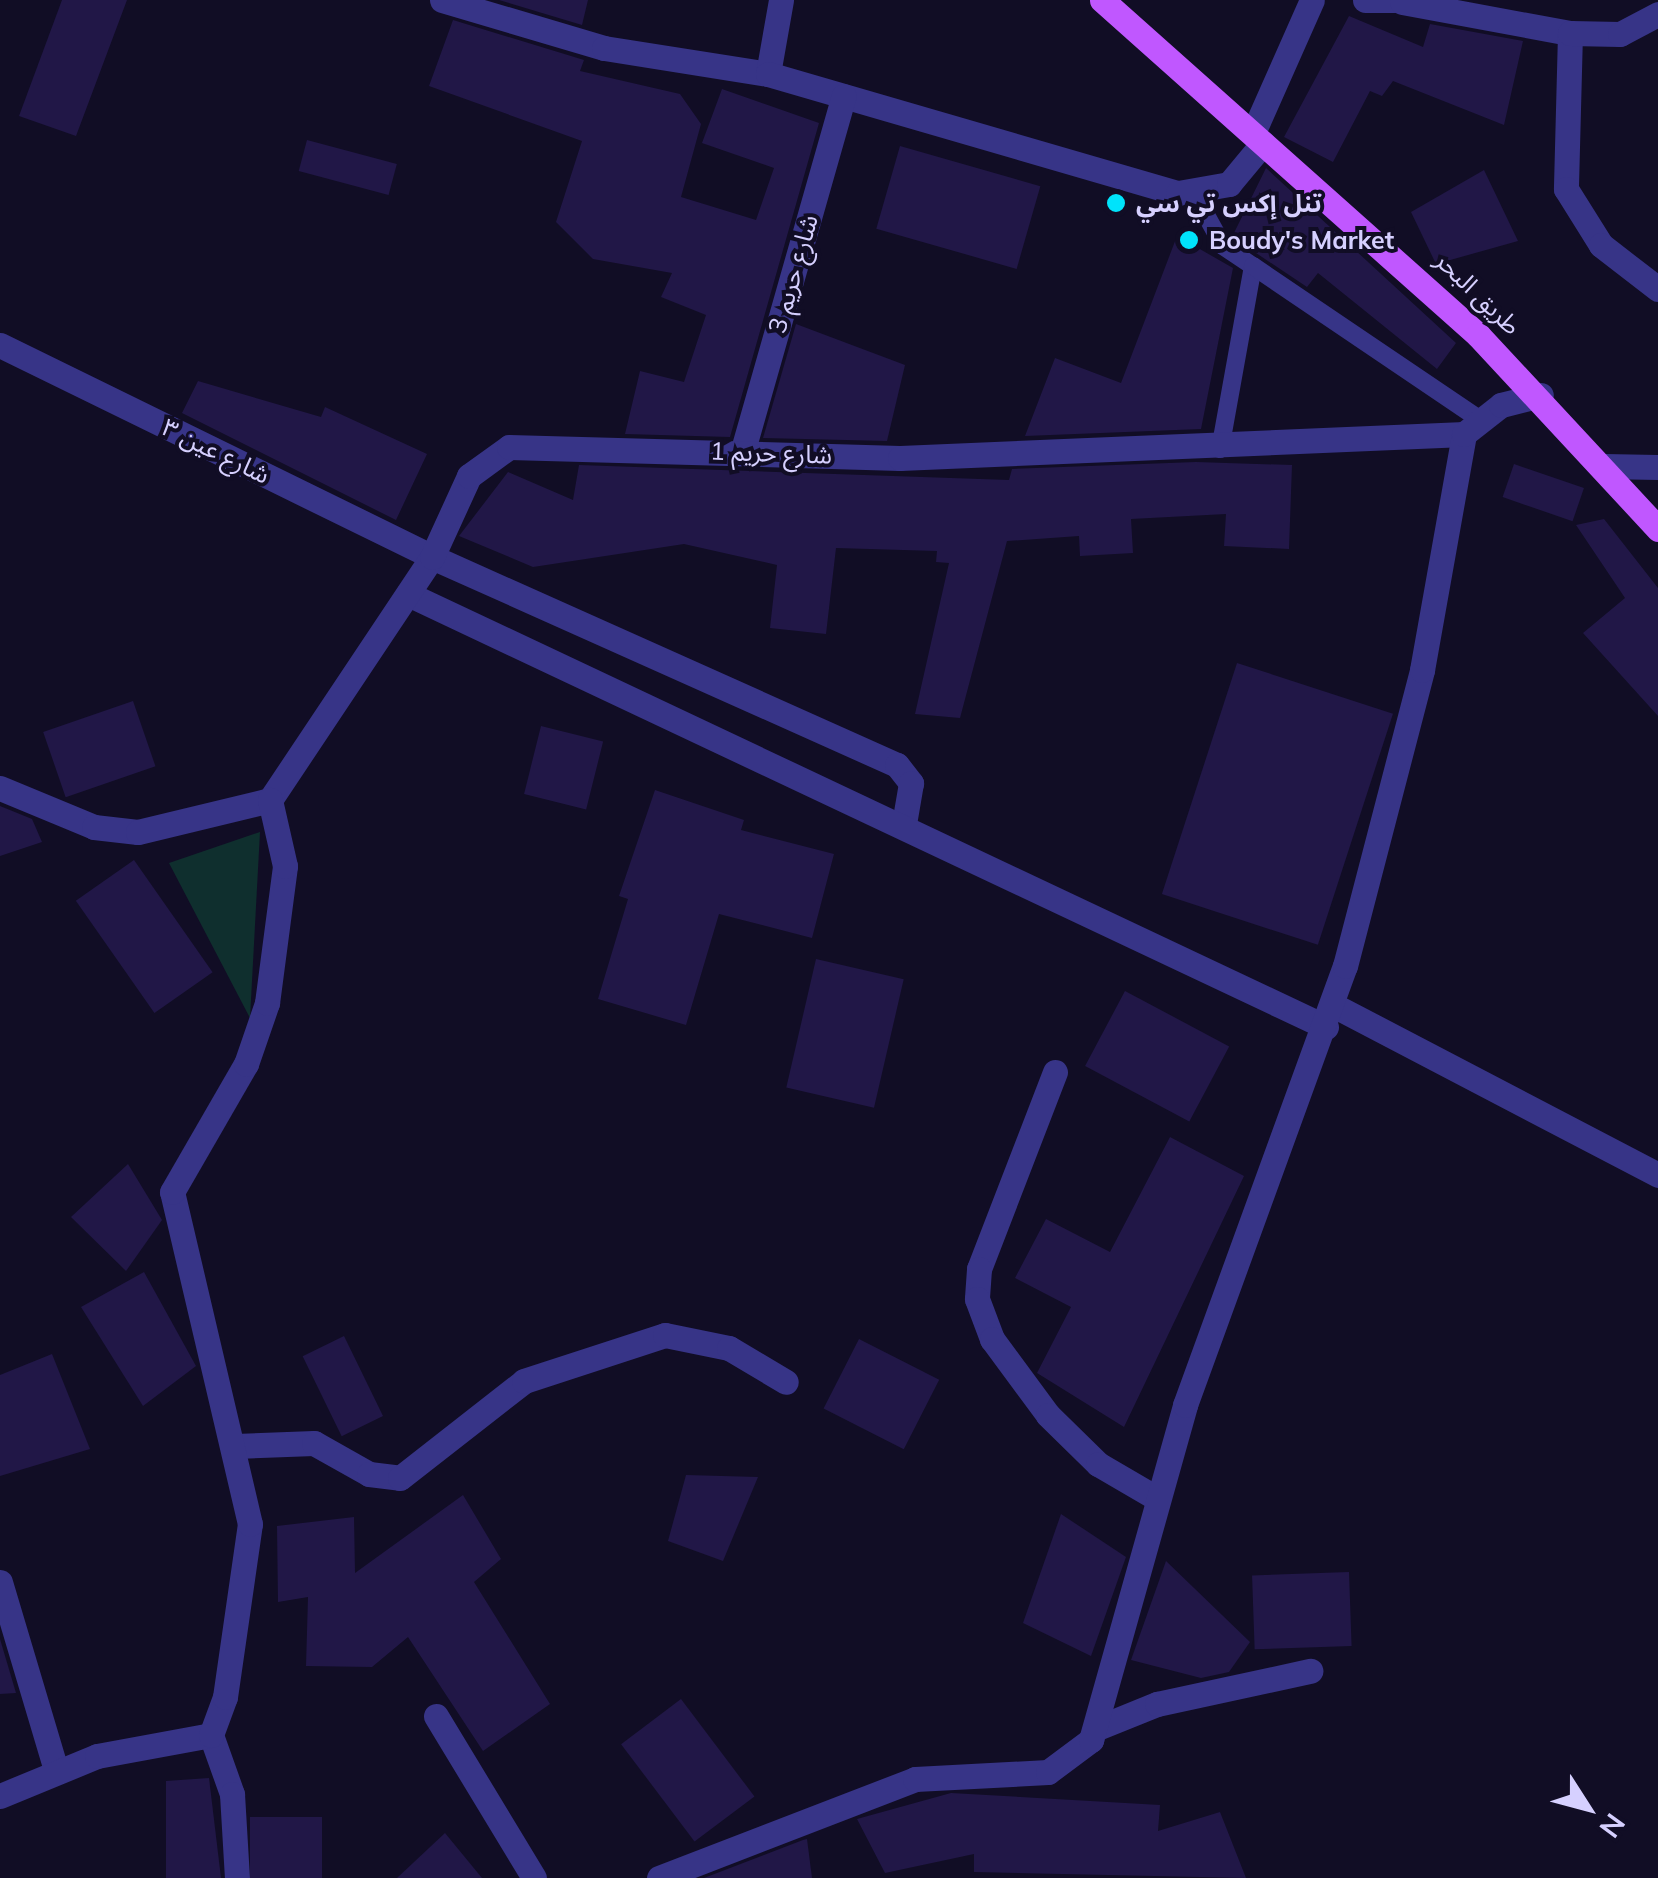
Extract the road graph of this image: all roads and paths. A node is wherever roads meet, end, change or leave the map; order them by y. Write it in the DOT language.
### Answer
graph roads {
  1 [pos="442,0"];
  2 [pos="781,0"];
  3 [pos="1102,0"];
  4 [pos="1312,0"];
  5 [pos="1365,0"];
  6 [pos="1403,1"];
  7 [pos="1658,14"];
  8 [pos="1570,33"];
  9 [pos="768,74"];
  10 [pos="844,96"];
  11 [pos="1258,138"];
  12 [pos="1194,194"];
  13 [pos="1254,266"];
  14 [pos="1658,289"];
  15 [pos="0,345"];
  16 [pos="1541,396"];
  17 [pos="1472,426"];
  18 [pos="1220,449"];
  19 [pos="742,453"];
  20 [pos="1604,466"];
  21 [pos="1658,467"];
  22 [pos="1658,529"];
  23 [pos="432,557"];
  24 [pos="408,594"];
  25 [pos="0,788"];
  26 [pos="270,800"];
  27 [pos="904,824"];
  28 [pos="1329,1016"];
  29 [pos="1055,1072"];
  30 [pos="1658,1175"];
  31 [pos="786,1382"];
  32 [pos="235,1446"];
  33 [pos="1158,1499"];
  34 [pos="0,1582"];
  35 [pos="1310,1671"];
  36 [pos="436,1716"];
  37 [pos="1095,1728"];
  38 [pos="210,1735"];
  39 [pos="56,1770"];
  40 [pos="0,1796"];
  41 [pos="697,1868"];
  42 [pos="237,1878"];
  43 [pos="534,1878"];
  44 [pos="659,1878"];
  1 -- 9 [label="street"];
  2 -- 9 [label="street"];
  3 -- 11 [label="main road, طريق البحر"];
  4 -- 11 [label="street"];
  5 -- 6 [label="street"];
  6 -- 8 [label="street"];
  7 -- 8 [label="street"];
  8 -- 14 [label="street"];
  9 -- 10 [label="street"];
  10 -- 12 [label="street"];
  10 -- 19 [label="street, شارع حريم 3"];
  11 -- 12 [label="street"];
  11 -- 16 [label="main road, طريق البحر"];
  12 -- 13 [label="lane"];
  13 -- 17 [label="lane"];
  13 -- 18 [label="lane"];
  15 -- 23 [label="street, شارع عين ٣"];
  16 -- 17 [label="street, شارع حريم 1"];
  16 -- 20 [label="main road, طريق البحر"];
  17 -- 18 [label="street, شارع حريم 1"];
  17 -- 28 [label="street"];
  18 -- 19 [label="street, شارع حريم 1"];
  19 -- 23 [label="street, شارع حريم 1"];
  20 -- 21 [label="street"];
  20 -- 22 [label="main road, طريق البحر"];
  23 -- 24 [label="street, شارع حريم 1"];
  23 -- 27 [label="street, شارع عين ٣"];
  24 -- 26 [label="street, شارع حريم 1"];
  24 -- 27 [label="street"];
  25 -- 26 [label="street"];
  26 -- 32 [label="street"];
  27 -- 28 [label="street"];
  28 -- 30 [label="street"];
  28 -- 33 [label="street"];
  29 -- 33 [label="street"];
  31 -- 32 [label="street"];
  32 -- 38 [label="street"];
  33 -- 37 [label="street"];
  34 -- 39 [label="street"];
  35 -- 37 [label="street"];
  36 -- 43 [label="street"];
  37 -- 41 [label="street"];
  38 -- 39 [label="street"];
  38 -- 42 [label="street"];
  39 -- 40 [label="street"];
  41 -- 44 [label="street"];
}
